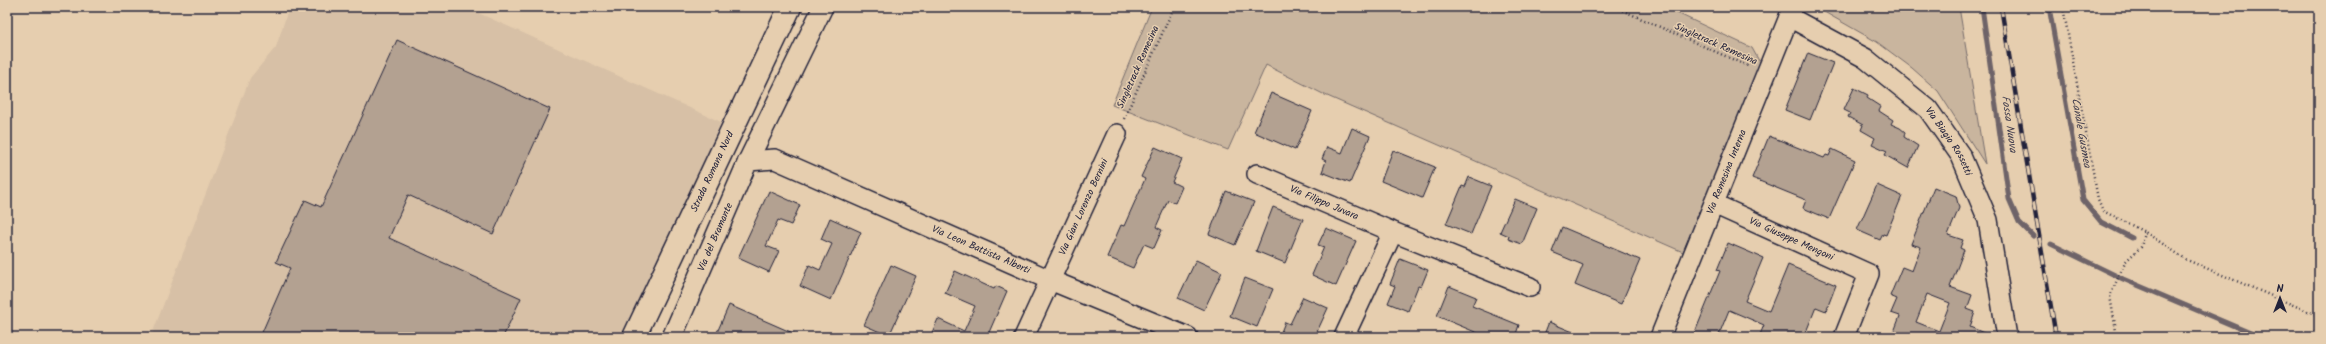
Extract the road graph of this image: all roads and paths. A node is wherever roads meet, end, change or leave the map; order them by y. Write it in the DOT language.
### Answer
graph roads {
  1 [pos="790,7"];
  2 [pos="823,7"];
  3 [pos="1174,7"];
  4 [pos="1616,7"];
  5 [pos="2063,7"];
  6 [pos="1791,12"];
  7 [pos="1767,75"];
  8 [pos="1117,134"];
  9 [pos="748,161"];
  10 [pos="1257,174"];
  11 [pos="1714,204"];
  12 [pos="1392,232"];
  13 [pos="2145,232"];
  14 [pos="1050,280"];
  15 [pos="1530,287"];
  16 [pos="2319,316"];
  17 [pos="634,337"];
  18 [pos="672,337"];
  19 [pos="1024,337"];
  20 [pos="1188,337"];
  21 [pos="1344,337"];
  22 [pos="1660,337"];
  23 [pos="1844,337"];
  24 [pos="2007,337"];
  25 [pos="2117,337"];
  1 -- 17 [label="main road, Strada Romana Nord"];
  2 -- 9 [label="street, Via del Bramante"];
  3 -- 8 [label="path, Singletrack Remesina"];
  4 -- 7 [label="path, Singletrack Remesina"];
  5 -- 13 [label="path"];
  6 -- 7 [label="street, Via Remesina Interna"];
  6 -- 24 [label="street, Via Biagio Rossetti"];
  7 -- 11 [label="street, Via Remesina Interna"];
  8 -- 14 [label="street, Via Gian Lorenzo Bernini"];
  9 -- 14 [label="street, Via Leon Battista Alberti"];
  9 -- 18 [label="street, Via del Bramante"];
  10 -- 12 [label="street, Via Filippo Juvara"];
  11 -- 22 [label="street, Via Remesina Interna"];
  11 -- 23 [label="street, Via Giuseppe Mengoni"];
  12 -- 15 [label="street, Via Filippo Juvara"];
  12 -- 21 [label="street"];
  13 -- 16 [label="path"];
  13 -- 25 [label="path"];
  14 -- 19 [label="street, Via Gian Lorenzo Bernini"];
  14 -- 20 [label="street, Via Leon Battista Alberti"];
}
